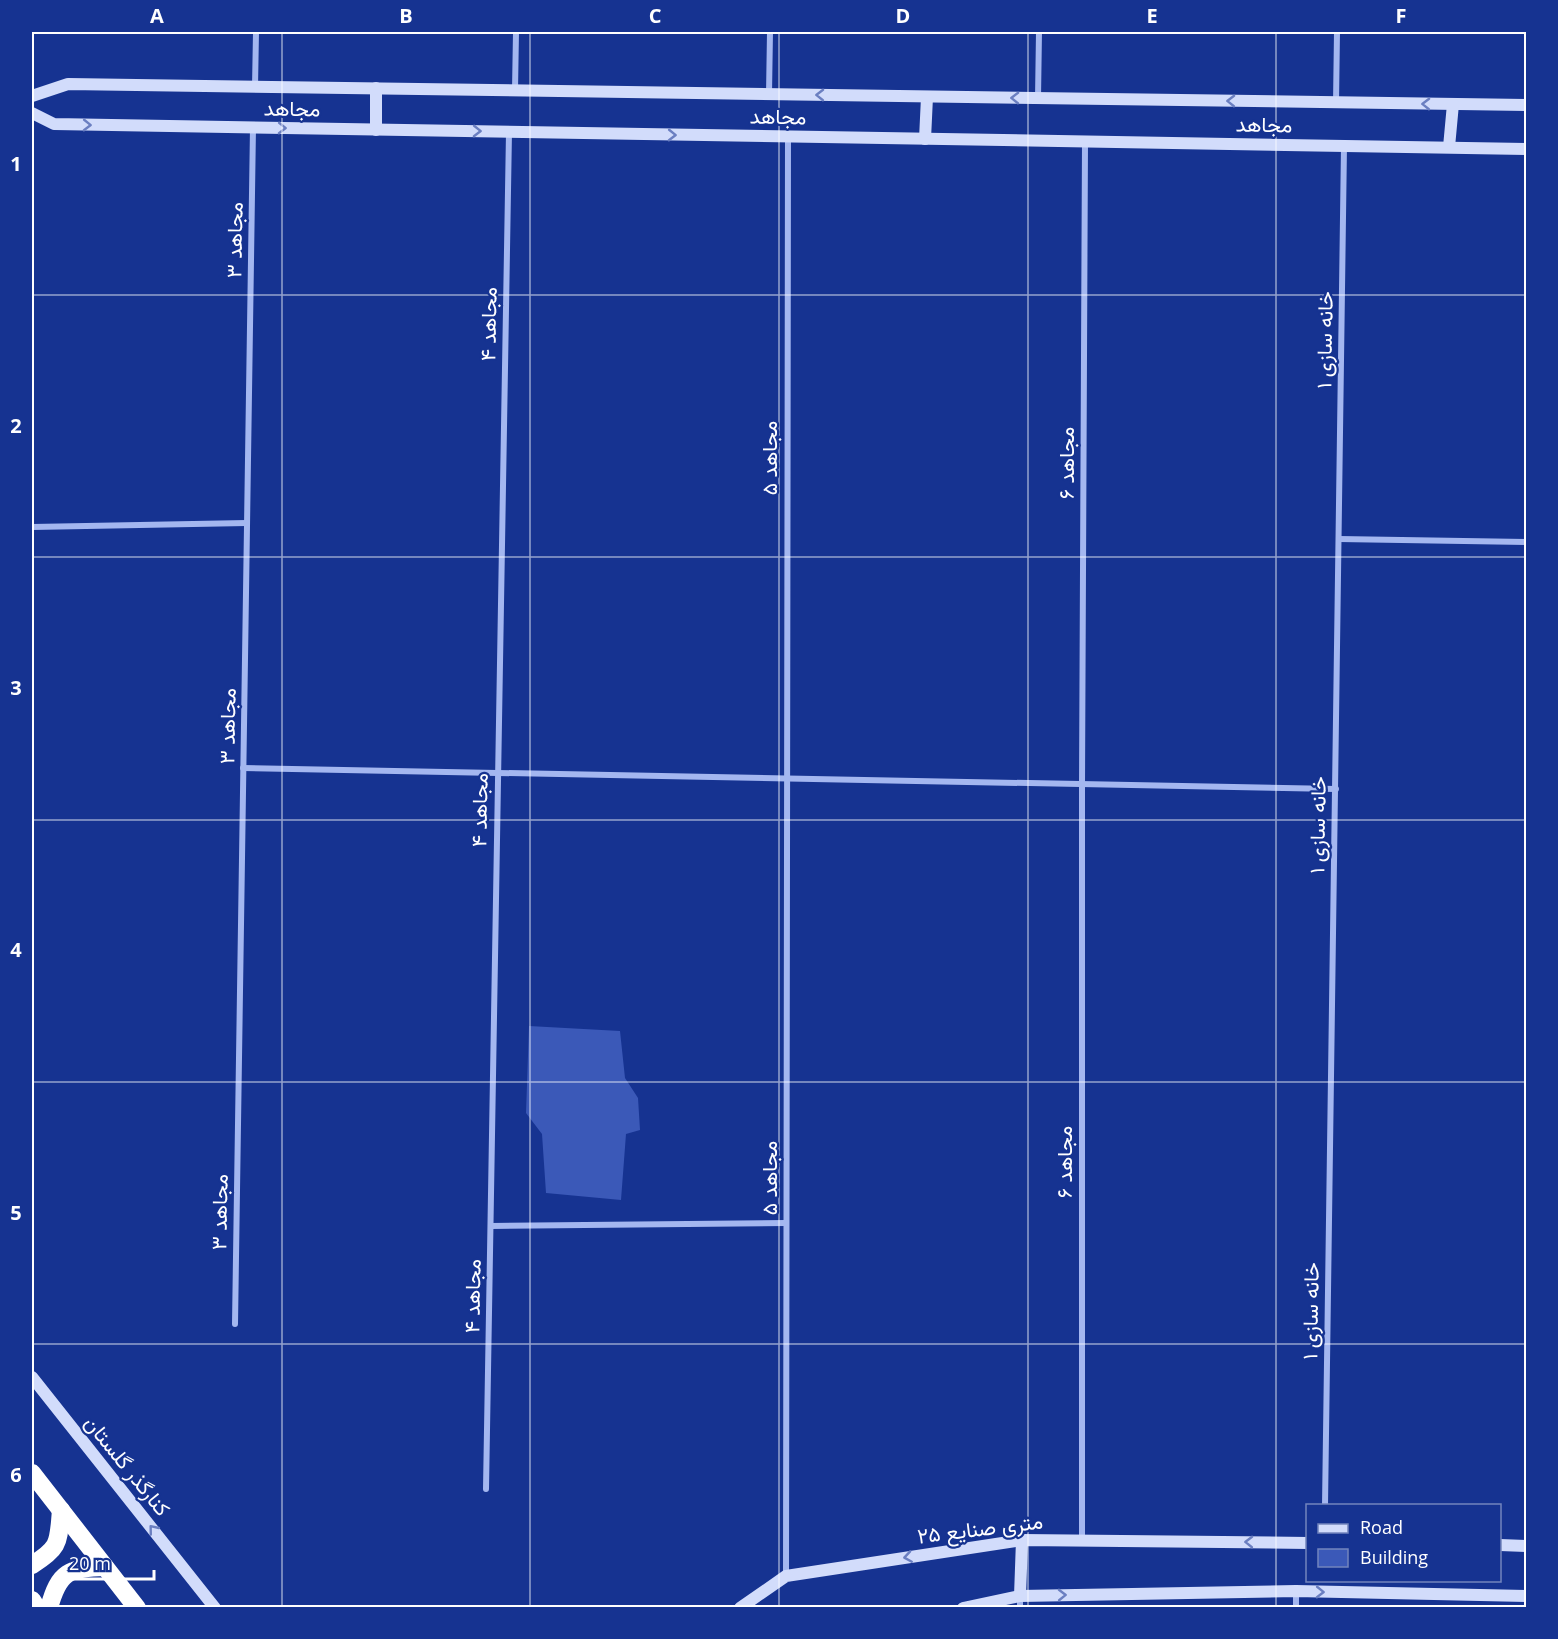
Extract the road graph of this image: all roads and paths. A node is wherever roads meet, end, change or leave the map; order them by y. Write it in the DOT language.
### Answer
graph roads {
  1 [pos="256,32"];
  2 [pos="516,32"];
  3 [pos="770,32"];
  4 [pos="1039,32"];
  5 [pos="1337,32"];
  6 [pos="255,87"];
  7 [pos="376,88"];
  8 [pos="515,90"];
  9 [pos="769,94"];
  10 [pos="32,96"];
  11 [pos="927,97"];
  12 [pos="1038,98"];
  13 [pos="1336,103"];
  14 [pos="1453,104"];
  15 [pos="1527,105"];
  16 [pos="32,113"];
  17 [pos="253,127"];
  18 [pos="376,130"];
  19 [pos="509,132"];
  20 [pos="788,137"];
  21 [pos="925,139"];
  22 [pos="1085,141"];
  23 [pos="1344,146"];
  24 [pos="1449,147"];
  25 [pos="1527,149"];
  26 [pos="247,523"];
  27 [pos="32,526"];
  28 [pos="1339,538"];
  29 [pos="1527,542"];
  30 [pos="243,768"];
  31 [pos="497,773"];
  32 [pos="787,779"];
  33 [pos="1082,784"];
  34 [pos="1336,789"];
  35 [pos="786,1222"];
  36 [pos="490,1226"];
  37 [pos="235,1324"];
  38 [pos="32,1377"];
  39 [pos="32,1473"];
  40 [pos="486,1489"];
  41 [pos="1325,1504"];
  42 [pos="60,1510"];
  43 [pos="1022,1540"];
  44 [pos="1082,1540"];
  45 [pos="1306,1543"];
  46 [pos="1501,1545"];
  47 [pos="1527,1546"];
  48 [pos="32,1565"];
  49 [pos="105,1567"];
  50 [pos="786,1576"];
  51 [pos="1296,1591"];
  52 [pos="1527,1596"];
  53 [pos="32,1600"];
  54 [pos="1020,1602"];
  55 [pos="37,1608"];
  56 [pos="49,1608"];
  57 [pos="137,1608"];
  58 [pos="215,1608"];
  59 [pos="740,1608"];
  60 [pos="963,1608"];
  61 [pos="1296,1608"];
  1 -- 6 [label="street"];
  2 -- 8 [label="street"];
  3 -- 9 [label="street"];
  4 -- 12 [label="street"];
  5 -- 13 [label="street"];
  6 -- 7 [label="street, مجاهد"];
  6 -- 10 [label="street, مجاهد"];
  7 -- 8 [label="street, مجاهد"];
  7 -- 18 [label="street"];
  8 -- 9 [label="street, مجاهد"];
  11 -- 9 [label="street, مجاهد, one-way"];
  12 -- 11 [label="street, مجاهد, one-way"];
  11 -- 21 [label="street"];
  13 -- 12 [label="street, مجاهد, one-way"];
  14 -- 13 [label="street, مجاهد, one-way"];
  14 -- 15 [label="street, مجاهد"];
  14 -- 24 [label="street"];
  16 -- 17 [label="street, مجاهد, one-way"];
  17 -- 18 [label="street, مجاهد, one-way"];
  17 -- 26 [label="street, مجاهد ۳"];
  18 -- 19 [label="street, مجاهد, one-way"];
  19 -- 20 [label="street, مجاهد, one-way"];
  19 -- 31 [label="street, مجاهد ۴"];
  20 -- 21 [label="street, مجاهد"];
  20 -- 32 [label="street, مجاهد ۵"];
  21 -- 22 [label="street, مجاهد"];
  22 -- 23 [label="street, مجاهد"];
  22 -- 33 [label="street, مجاهد ۶"];
  23 -- 24 [label="street, مجاهد"];
  23 -- 28 [label="street, خانه سازی ۱"];
  24 -- 25 [label="street, مجاهد"];
  26 -- 27 [label="street"];
  26 -- 30 [label="street, مجاهد ۳"];
  28 -- 29 [label="street"];
  28 -- 34 [label="street, خانه سازی ۱"];
  30 -- 31 [label="street"];
  30 -- 37 [label="street, مجاهد ۳"];
  31 -- 32 [label="street"];
  31 -- 36 [label="street, مجاهد ۴"];
  32 -- 33 [label="street"];
  32 -- 35 [label="street, ۵ مجاهد"];
  33 -- 34 [label="street"];
  33 -- 44 [label="street, ۶ مجاهد"];
  34 -- 41 [label="street, خانه سازی ۱"];
  35 -- 36 [label="street"];
  35 -- 50 [label="street, ۵ مجاهد"];
  36 -- 40 [label="street, مجاهد ۴"];
  58 -- 38 [label="street, کنارگذر گلستان, one-way"];
  39 -- 42 [label="highway"];
  42 -- 48 [label="highway"];
  42 -- 49 [label="highway"];
  43 -- 44 [label="street, ۲۵ متری صنایع"];
  43 -- 50 [label="street, ۲۵ متری صنایع, one-way"];
  43 -- 54 [label="street"];
  45 -- 44 [label="street, ۲۵ متری صنایع, one-way"];
  46 -- 47 [label="street"];
  49 -- 56 [label="highway"];
  49 -- 57 [label="highway"];
  50 -- 59 [label="street, ۲۵ متری صنایع"];
  51 -- 52 [label="street, one-way"];
  54 -- 51 [label="street, one-way"];
  51 -- 61 [label="street"];
  53 -- 55 [label="highway"];
  54 -- 60 [label="street"];
}
